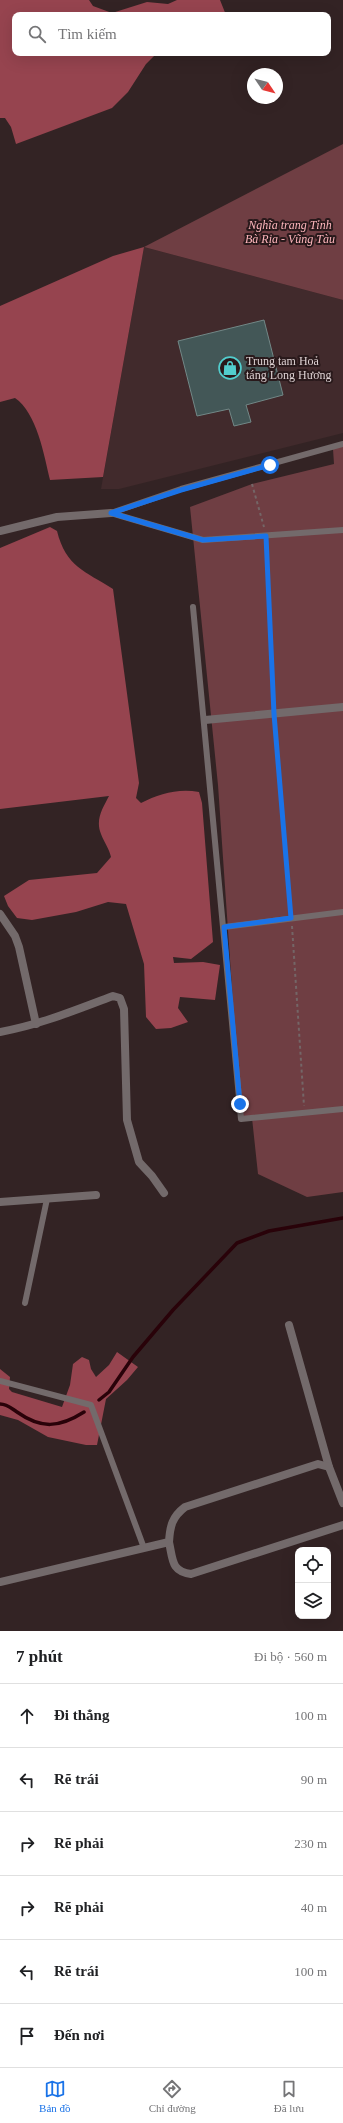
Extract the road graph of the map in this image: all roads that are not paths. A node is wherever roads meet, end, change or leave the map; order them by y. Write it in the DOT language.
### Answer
graph roads {
  1 [pos="343,444"];
  2 [pos="111,513"];
  3 [pos="343,530"];
  4 [pos="0,531"];
  5 [pos="193,607"];
  6 [pos="343,707"];
  7 [pos="205,720"];
  8 [pos="343,912"];
  9 [pos="0,914"];
  10 [pos="224,927"];
  11 [pos="36,1024"];
  12 [pos="0,1032"];
  13 [pos="343,1110"];
  14 [pos="164,1194"];
  15 [pos="96,1195"];
  16 [pos="47,1199"];
  17 [pos="0,1202"];
  18 [pos="25,1303"];
  19 [pos="289,1325"];
  20 [pos="0,1381"];
  21 [pos="328,1468"];
  22 [pos="343,1503"];
  23 [pos="343,1525"];
  24 [pos="170,1542"];
  25 [pos="144,1548"];
  26 [pos="0,1582"];
  1 -- 2 [label="lane"];
  2 -- 3 [label="lane"];
  2 -- 4 [label="street"];
  5 -- 7 [label="lane"];
  6 -- 7 [label="street"];
  7 -- 10 [label="lane"];
  8 -- 10 [label="lane"];
  9 -- 11 [label="street"];
  10 -- 13 [label="lane"];
  11 -- 12 [label="street"];
  11 -- 14 [label="street"];
  15 -- 16 [label="street"];
  16 -- 17 [label="street"];
  16 -- 18 [label="lane"];
  19 -- 21 [label="street"];
  20 -- 25 [label="lane"];
  21 -- 22 [label="street"];
  21 -- 24 [label="street"];
  23 -- 24 [label="street"];
  24 -- 25 [label="street"];
  25 -- 26 [label="street"];
}
